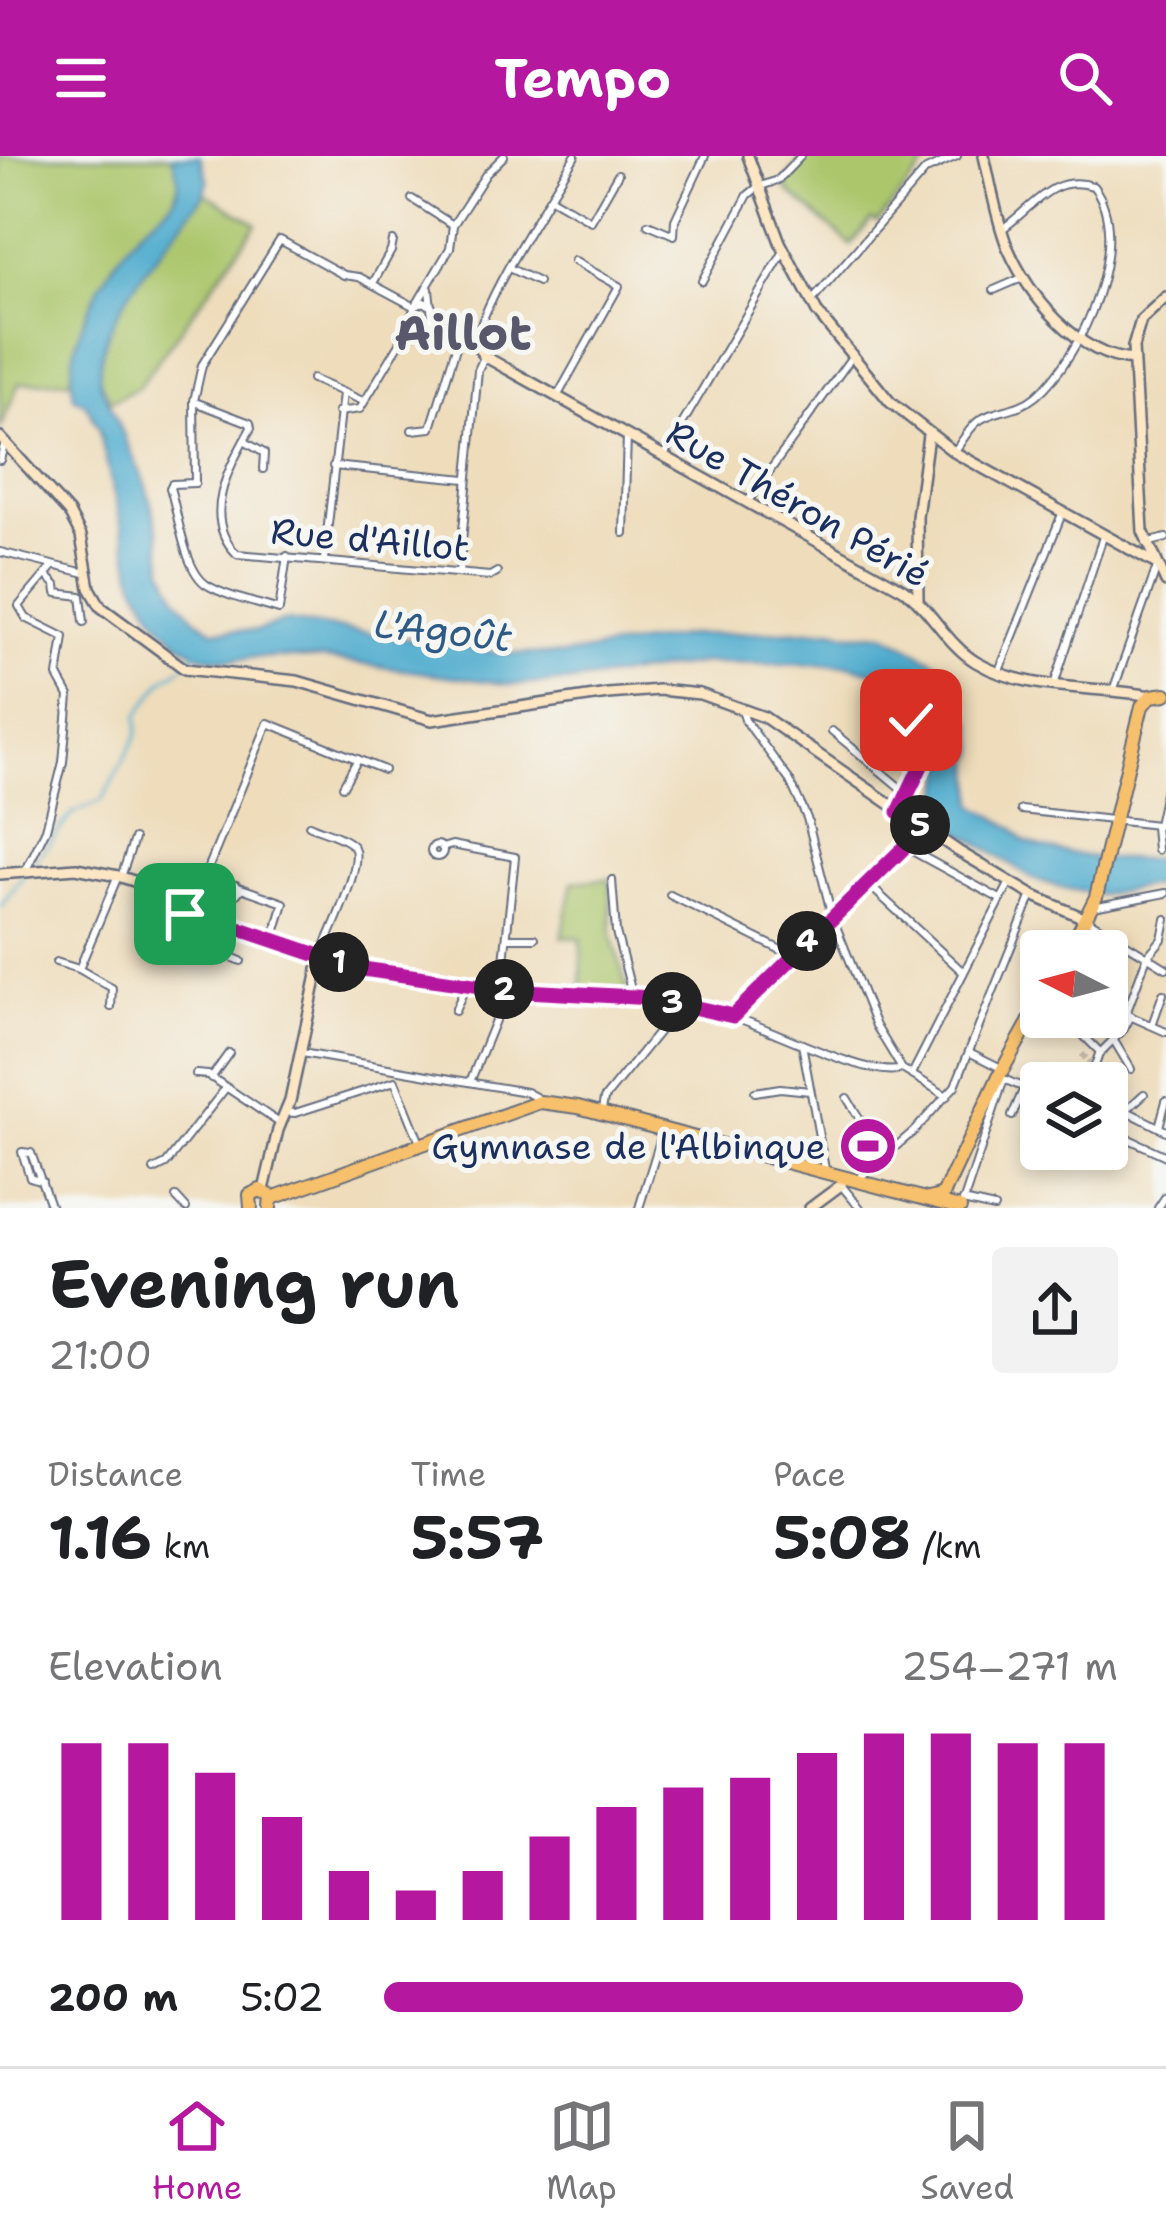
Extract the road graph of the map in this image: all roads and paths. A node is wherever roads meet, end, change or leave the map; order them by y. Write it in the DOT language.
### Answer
graph roads {
  1 [pos="504,156"];
  2 [pos="575,156"];
  3 [pos="705,156"];
  4 [pos="748,156"];
  5 [pos="801,156"];
  6 [pos="956,156"];
  7 [pos="984,156"];
  8 [pos="618,174"];
  9 [pos="758,187"];
  10 [pos="551,198"];
  11 [pos="412,199"];
  12 [pos="649,224"];
  13 [pos="453,225"];
  14 [pos="1002,229"];
  15 [pos="392,241"];
  16 [pos="784,251"];
  17 [pos="574,260"];
  18 [pos="511,269"];
  19 [pos="1025,276"];
  20 [pos="431,280"];
  21 [pos="702,281"];
  22 [pos="373,283"];
  23 [pos="538,283"];
  24 [pos="994,290"];
  25 [pos="1166,297"];
  26 [pos="811,302"];
  27 [pos="415,310"];
  28 [pos="428,320"];
  29 [pos="449,334"];
  30 [pos="458,339"];
  31 [pos="1080,339"];
  32 [pos="400,343"];
  33 [pos="476,344"];
  34 [pos="484,356"];
  35 [pos="851,358"];
  36 [pos="1133,360"];
  37 [pos="312,379"];
  38 [pos="344,393"];
  39 [pos="558,395"];
  40 [pos="194,401"];
  41 [pos="365,401"];
  42 [pos="338,412"];
  43 [pos="412,430"];
  44 [pos="627,435"];
  45 [pos="2,440"];
  46 [pos="244,441"];
  47 [pos="930,441"];
  48 [pos="954,452"];
  49 [pos="664,455"];
  50 [pos="0,460"];
  51 [pos="333,466"];
  52 [pos="262,469"];
  53 [pos="467,479"];
  54 [pos="748,502"];
  55 [pos="1062,514"];
  56 [pos="624,533"];
  57 [pos="1103,538"];
  58 [pos="1166,538"];
  59 [pos="1146,543"];
  60 [pos="0,552"];
  61 [pos="287,556"];
  62 [pos="324,560"];
  63 [pos="460,560"];
  64 [pos="1156,565"];
  65 [pos="52,566"];
  66 [pos="442,572"];
  67 [pos="496,572"];
  68 [pos="86,573"];
  69 [pos="459,573"];
  70 [pos="46,575"];
  71 [pos="1166,582"];
  72 [pos="86,592"];
  73 [pos="918,599"];
  74 [pos="84,622"];
  75 [pos="999,671"];
  76 [pos="1054,685"];
  77 [pos="1118,692"];
  78 [pos="1150,703"];
  79 [pos="741,706"];
  80 [pos="932,723"];
  81 [pos="832,731"];
  82 [pos="358,759"];
  83 [pos="384,770"];
  84 [pos="344,786"];
  85 [pos="1166,788"];
  86 [pos="909,795"];
  87 [pos="1021,810"];
  88 [pos="899,812"];
  89 [pos="1113,821"];
  90 [pos="309,825"];
  91 [pos="1160,825"];
  92 [pos="924,828"];
  93 [pos="134,839"];
  94 [pos="905,847"];
  95 [pos="442,848"];
  96 [pos="1156,850"];
  97 [pos="24,872"];
  98 [pos="0,875"];
  99 [pos="120,876"];
  100 [pos="612,880"];
  101 [pos="1010,882"];
  102 [pos="867,883"];
  103 [pos="241,888"];
  104 [pos="1166,892"];
  105 [pos="670,895"];
  106 [pos="1032,895"];
  107 [pos="1000,899"];
  108 [pos="196,907"];
  109 [pos="1091,908"];
  110 [pos="184,916"];
  111 [pos="832,916"];
  112 [pos="1166,919"];
  113 [pos="220,922"];
  114 [pos="1080,930"];
  115 [pos="1165,933"];
  116 [pos="508,938"];
  117 [pos="535,938"];
  118 [pos="273,940"];
  119 [pos="205,946"];
  120 [pos="322,956"];
  121 [pos="793,956"];
  122 [pos="1148,957"];
  123 [pos="203,961"];
  124 [pos="54,962"];
  125 [pos="241,962"];
  126 [pos="1166,968"];
  127 [pos="79,969"];
  128 [pos="963,972"];
  129 [pos="467,983"];
  130 [pos="504,989"];
  131 [pos="1162,994"];
  132 [pos="633,997"];
  133 [pos="682,1004"];
  134 [pos="111,1007"];
  135 [pos="454,1011"];
  136 [pos="1129,1015"];
  137 [pos="733,1016"];
  138 [pos="1152,1025"];
  139 [pos="1166,1032"];
  140 [pos="1022,1038"];
  141 [pos="1083,1038"];
  142 [pos="1113,1040"];
  143 [pos="802,1044"];
  144 [pos="970,1052"];
  145 [pos="1100,1052"];
  146 [pos="229,1053"];
  147 [pos="302,1053"];
  148 [pos="1093,1062"];
  149 [pos="1131,1069"];
  150 [pos="902,1070"];
  151 [pos="196,1074"];
  152 [pos="912,1074"];
  153 [pos="1002,1075"];
  154 [pos="212,1078"];
  155 [pos="470,1082"];
  156 [pos="1020,1086"];
  157 [pos="225,1089"];
  158 [pos="810,1091"];
  159 [pos="755,1092"];
  160 [pos="948,1094"];
  161 [pos="1144,1094"];
  162 [pos="1020,1097"];
  163 [pos="847,1098"];
  164 [pos="1166,1101"];
  165 [pos="534,1104"];
  166 [pos="1128,1108"];
  167 [pos="286,1112"];
  168 [pos="1128,1112"];
  169 [pos="601,1113"];
  170 [pos="1012,1116"];
  171 [pos="281,1124"];
  172 [pos="1162,1129"];
  173 [pos="663,1130"];
  174 [pos="1128,1139"];
  175 [pos="420,1143"];
  176 [pos="883,1156"];
  177 [pos="1166,1156"];
  178 [pos="154,1170"];
  179 [pos="957,1172"];
  180 [pos="824,1173"];
  181 [pos="41,1181"];
  182 [pos="846,1182"];
  183 [pos="1166,1196"];
  184 [pos="176,1197"];
  185 [pos="269,1198"];
  186 [pos="916,1198"];
  187 [pos="962,1204"];
  188 [pos="929,1206"];
  189 [pos="248,1207"];
  190 [pos="51,1208"];
  191 [pos="186,1208"];
  192 [pos="639,1208"];
  193 [pos="810,1208"];
  194 [pos="860,1208"];
  195 [pos="950,1208"];
  196 [pos="994,1208"];
  197 [pos="1157,1208"];
  1 -- 13 [label="street"];
  2 -- 10 [label="street"];
  3 -- 12 [label="street"];
  4 -- 9 [label="street"];
  5 -- 9 [label="street"];
  6 -- 26 [label="street"];
  7 -- 14 [label="street"];
  8 -- 10 [label="street"];
  9 -- 16 [label="street"];
  9 -- 21 [label="street"];
  10 -- 18 [label="street"];
  11 -- 13 [label="street"];
  13 -- 20 [label="street"];
  14 -- 19 [label="street"];
  14 -- 31 [label="street"];
  15 -- 22 [label="street"];
  16 -- 26 [label="street"];
  16 -- 49 [label="street"];
  17 -- 39 [label="street"];
  18 -- 23 [label="street"];
  18 -- 33 [label="street"];
  19 -- 24 [label="street"];
  19 -- 31 [label="street"];
  20 -- 27 [label="street"];
  20 -- 28 [label="street"];
  22 -- 27 [label="street"];
  22 -- 40 [label="street"];
  25 -- 36 [label="street"];
  26 -- 35 [label="street"];
  27 -- 28 [label="street"];
  27 -- 28 [label="street"];
  27 -- 32 [label="street"];
  28 -- 29 [label="street"];
  28 -- 29 [label="street"];
  28 -- 32 [label="street"];
  29 -- 30 [label="street"];
  30 -- 33 [label="street"];
  30 -- 43 [label="street"];
  31 -- 36 [label="street"];
  31 -- 48 [label="street"];
  32 -- 41 [label="street"];
  33 -- 34 [label="street, Rue Théron Périé"];
  34 -- 39 [label="street, Rue Théron Périé"];
  34 -- 53 [label="street"];
  35 -- 47 [label="street"];
  35 -- 54 [label="street"];
  36 -- 59 [label="street"];
  37 -- 38 [label="street"];
  38 -- 41 [label="street"];
  38 -- 42 [label="street"];
  39 -- 44 [label="street, Rue Théron Périé"];
  40 -- 46 [label="street, Rue d'Aillot"];
  40 -- 61 [label="street"];
  41 -- 42 [label="street"];
  42 -- 51 [label="street"];
  44 -- 49 [label="street, Rue Théron Périé"];
  44 -- 56 [label="street"];
  45 -- 50 [label="street"];
  45 -- 68 [label="street"];
  46 -- 52 [label="street"];
  46 -- 61 [label="street, Rue d'Aillot"];
  47 -- 48 [label="street"];
  47 -- 73 [label="street"];
  48 -- 55 [label="street"];
  49 -- 54 [label="street, Rue Théron Périé"];
  51 -- 53 [label="street"];
  51 -- 62 [label="street"];
  53 -- 63 [label="street"];
  54 -- 73 [label="street, Rue Théron Périé"];
  55 -- 57 [label="street"];
  55 -- 75 [label="street"];
  57 -- 64 [label="street"];
  57 -- 76 [label="street"];
  58 -- 59 [label="street"];
  59 -- 64 [label="street"];
  60 -- 65 [label="street"];
  61 -- 62 [label="street, Rue d'Aillot"];
  62 -- 66 [label="street, Rue d'Aillot"];
  63 -- 66 [label="street"];
  63 -- 69 [label="street"];
  64 -- 71 [label="street"];
  64 -- 77 [label="street"];
  65 -- 68 [label="street"];
  65 -- 70 [label="street"];
  66 -- 69 [label="street, Rue d'Aillot"];
  67 -- 69 [label="street, Rue d'Aillot"];
  68 -- 72 [label="street"];
  70 -- 72 [label="street"];
  70 -- 97 [label="street"];
  72 -- 74 [label="street"];
  72 -- 79 [label="street"];
  73 -- 75 [label="street, Rue Théron Périé"];
  75 -- 76 [label="street, Rue Théron Périé"];
  76 -- 77 [label="street, Rue Théron Périé"];
  77 -- 78 [label="street"];
  77 -- 78 [label="street, Rue Théron Périé"];
  78 -- 89 [label="main road"];
  79 -- 88 [label="street"];
  79 -- 111 [label="street"];
  80 -- 86 [label="street"];
  81 -- 86 [label="street"];
  82 -- 83 [label="street"];
  82 -- 84 [label="street"];
  82 -- 108 [label="street"];
  85 -- 91 [label="street"];
  86 -- 88 [label="street"];
  87 -- 89 [label="street"];
  88 -- 92 [label="street"];
  89 -- 91 [label="street"];
  89 -- 109 [label="main road"];
  90 -- 120 [label="street"];
  91 -- 96 [label="street"];
  92 -- 94 [label="street"];
  92 -- 101 [label="street"];
  93 -- 99 [label="street"];
  94 -- 102 [label="street"];
  94 -- 107 [label="street"];
  95 -- 116 [label="street"];
  97 -- 98 [label="street"];
  97 -- 99 [label="street"];
  99 -- 108 [label="street"];
  99 -- 127 [label="street"];
  100 -- 132 [label="street"];
  101 -- 106 [label="street"];
  101 -- 107 [label="street"];
  102 -- 111 [label="street"];
  102 -- 128 [label="street"];
  103 -- 118 [label="street"];
  104 -- 109 [label="street"];
  105 -- 121 [label="street"];
  106 -- 109 [label="street"];
  106 -- 144 [label="street"];
  107 -- 128 [label="street"];
  108 -- 110 [label="street"];
  108 -- 113 [label="street"];
  109 -- 114 [label="main road"];
  109 -- 122 [label="street"];
  111 -- 121 [label="street"];
  111 -- 150 [label="street"];
  112 -- 115 [label="street"];
  113 -- 118 [label="street"];
  113 -- 119 [label="street"];
  115 -- 122 [label="street"];
  116 -- 117 [label="street"];
  116 -- 130 [label="street"];
  118 -- 120 [label="street"];
  119 -- 123 [label="street"];
  119 -- 125 [label="street"];
  120 -- 129 [label="street"];
  120 -- 147 [label="street"];
  121 -- 137 [label="street"];
  122 -- 126 [label="street"];
  122 -- 136 [label="street"];
  124 -- 127 [label="street"];
  127 -- 134 [label="street"];
  128 -- 152 [label="street"];
  129 -- 130 [label="street"];
  129 -- 135 [label="street"];
  130 -- 132 [label="street"];
  130 -- 155 [label="street"];
  131 -- 138 [label="street"];
  132 -- 133 [label="street"];
  133 -- 137 [label="street"];
  133 -- 169 [label="street"];
  136 -- 138 [label="street"];
  136 -- 142 [label="street"];
  137 -- 143 [label="street"];
  138 -- 139 [label="street"];
  140 -- 153 [label="main road"];
  141 -- 145 [label="street"];
  142 -- 145 [label="street"];
  142 -- 149 [label="street"];
  143 -- 150 [label="street"];
  143 -- 158 [label="street"];
  144 -- 153 [label="street"];
  144 -- 160 [label="street"];
  145 -- 148 [label="street"];
  146 -- 154 [label="street"];
  147 -- 155 [label="street"];
  147 -- 167 [label="street"];
  150 -- 152 [label="street"];
  151 -- 154 [label="street"];
  152 -- 160 [label="street"];
  153 -- 156 [label="street"];
  153 -- 179 [label="main road"];
  153 -- 187 [label="street"];
  154 -- 157 [label="street"];
  155 -- 165 [label="street"];
  157 -- 171 [label="street"];
  157 -- 178 [label="street"];
  158 -- 159 [label="street"];
  158 -- 180 [label="street"];
  160 -- 176 [label="street"];
  161 -- 166 [label="street"];
  162 -- 170 [label="street"];
  163 -- 176 [label="street"];
  164 -- 172 [label="street"];
  165 -- 169 [label="main road"];
  165 -- 175 [label="main road"];
  167 -- 171 [label="street"];
  167 -- 175 [label="street"];
  168 -- 172 [label="street"];
  169 -- 173 [label="main road"];
  171 -- 185 [label="street"];
  173 -- 180 [label="main road"];
  173 -- 192 [label="street"];
  174 -- 177 [label="street"];
  175 -- 185 [label="main road"];
  176 -- 182 [label="street"];
  179 -- 186 [label="main road"];
  179 -- 195 [label="main road"];
  180 -- 182 [label="main road"];
  181 -- 181 [label="street"];
  181 -- 190 [label="street"];
  182 -- 186 [label="main road"];
  182 -- 193 [label="street"];
  182 -- 194 [label="street"];
  183 -- 197 [label="street"];
  184 -- 191 [label="street"];
  185 -- 189 [label="main road"];
  186 -- 188 [label="main road"];
  187 -- 195 [label="main road"];
  187 -- 196 [label="street"];
  188 -- 195 [label="main road"];
}
